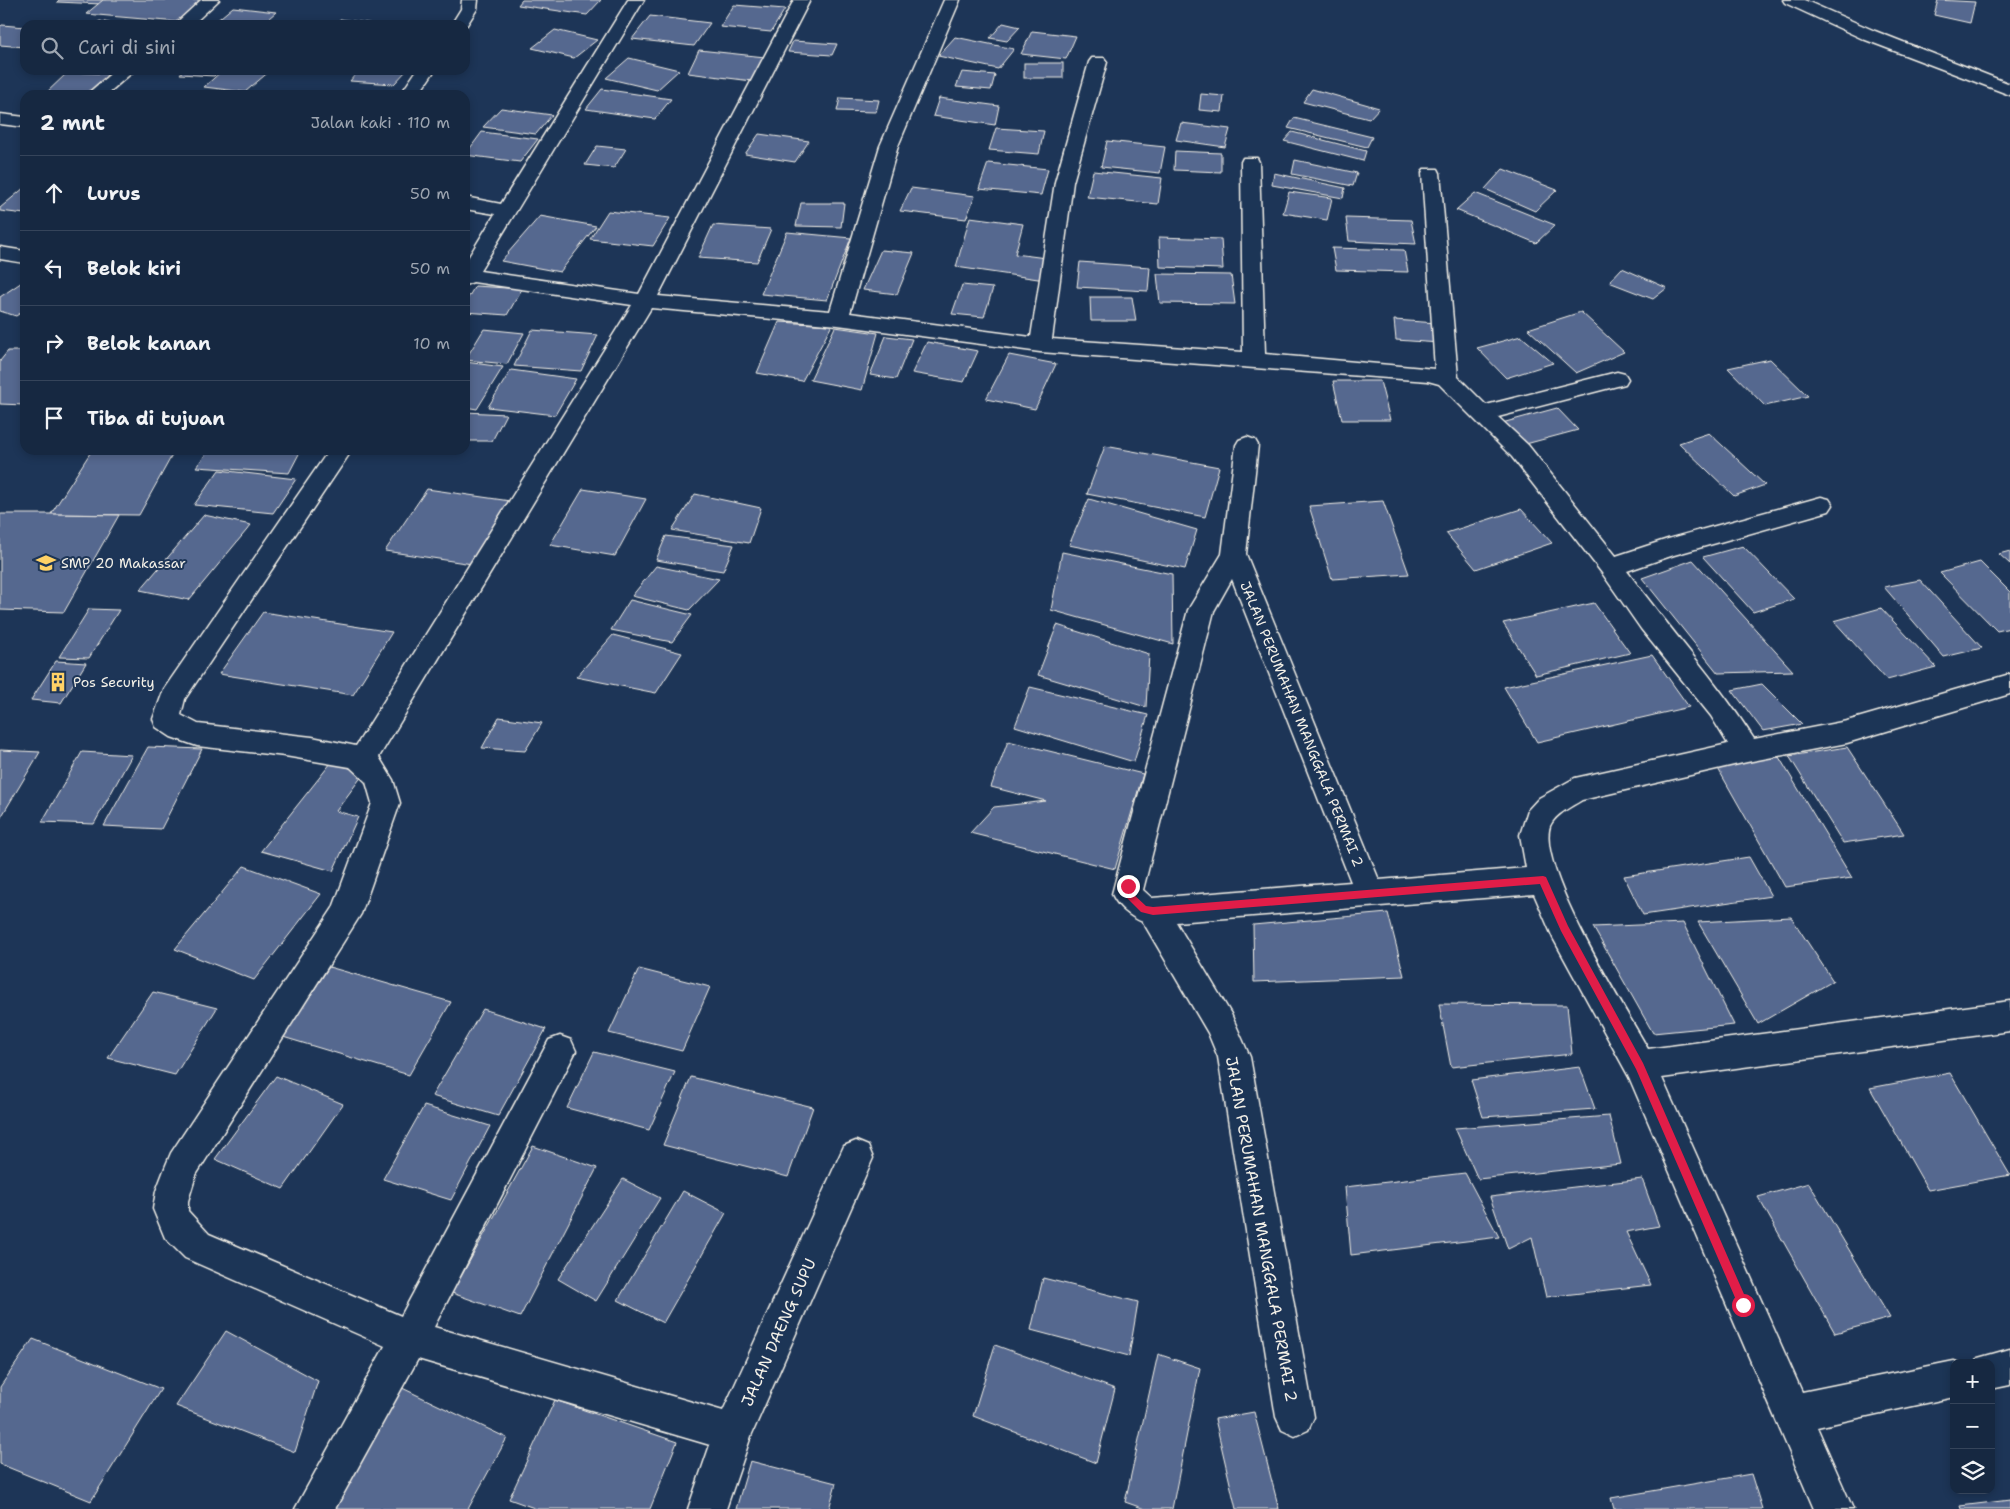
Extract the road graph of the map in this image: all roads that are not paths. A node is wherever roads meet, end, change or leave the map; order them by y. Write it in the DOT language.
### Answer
graph roads {
  1 [pos="211,0"];
  2 [pos="470,0"];
  3 [pos="636,0"];
  4 [pos="802,0"];
  5 [pos="952,0"];
  6 [pos="1791,0"];
  7 [pos="188,20"];
  8 [pos="462,20"];
  9 [pos="1098,62"];
  10 [pos="120,75"];
  11 [pos="423,75"];
  12 [pos="101,90"];
  13 [pos="413,90"];
  14 [pos="2010,90"];
  15 [pos="0,119"];
  16 [pos="20,121"];
  17 [pos="1250,162"];
  18 [pos="1431,173"];
  19 [pos="470,204"];
  20 [pos="508,211"];
  21 [pos="0,253"];
  22 [pos="20,256"];
  23 [pos="470,272"];
  24 [pos="470,277"];
  25 [pos="645,301"];
  26 [pos="838,318"];
  27 [pos="1040,345"];
  28 [pos="1254,359"];
  29 [pos="1447,379"];
  30 [pos="1616,379"];
  31 [pos="1483,413"];
  32 [pos="1247,445"];
  33 [pos="338,455"];
  34 [pos="1821,505"];
  35 [pos="1234,554"];
  36 [pos="1611,566"];
  37 [pos="2010,684"];
  38 [pos="1747,751"];
  39 [pos="363,759"];
  40 [pos="1543,880"];
  41 [pos="1370,894"];
  42 [pos="1153,911"];
  43 [pos="2010,1016"];
  44 [pos="560,1051"];
  45 [pos="1640,1066"];
  46 [pos="856,1158"];
  47 [pos="409,1338"];
  48 [pos="2010,1367"];
  49 [pos="1995,1370"];
  50 [pos="1950,1380"];
  51 [pos="1793,1413"];
  52 [pos="1295,1417"];
  53 [pos="733,1433"];
  54 [pos="314,1509"];
  55 [pos="707,1509"];
  56 [pos="1834,1509"];
  1 -- 7 [label="street"];
  2 -- 8 [label="street"];
  3 -- 20 [label="street"];
  4 -- 25 [label="street"];
  5 -- 26 [label="street"];
  6 -- 14 [label="street"];
  9 -- 27 [label="street"];
  10 -- 12 [label="street"];
  11 -- 13 [label="street"];
  15 -- 16 [label="street"];
  17 -- 28 [label="street"];
  18 -- 29 [label="street"];
  19 -- 20 [label="street"];
  20 -- 23 [label="street"];
  21 -- 22 [label="street"];
  24 -- 25 [label="street"];
  25 -- 26 [label="street"];
  25 -- 39 [label="street"];
  26 -- 27 [label="street"];
  27 -- 28 [label="street"];
  28 -- 29 [label="street"];
  29 -- 31 [label="street"];
  30 -- 31 [label="street"];
  31 -- 36 [label="street"];
  32 -- 35 [label="street, JALAN PERUMAHAN MANGGALA PERMAI 2"];
  33 -- 39 [label="street"];
  34 -- 36 [label="street"];
  35 -- 41 [label="street, JALAN PERUMAHAN MANGGALA PERMAI 2"];
  35 -- 42 [label="street, JALAN PERUMAHAN MANGGALA PERMAI 2"];
  36 -- 38 [label="street"];
  37 -- 38 [label="street"];
  38 -- 40 [label="street"];
  39 -- 47 [label="street"];
  40 -- 41 [label="street"];
  40 -- 45 [label="street"];
  41 -- 42 [label="street"];
  42 -- 52 [label="street, JALAN PERUMAHAN MANGGALA PERMAI 2"];
  43 -- 45 [label="street"];
  44 -- 47 [label="street"];
  45 -- 51 [label="street"];
  46 -- 53 [label="street, JALAN DAENG SUPU"];
  47 -- 53 [label="street"];
  47 -- 54 [label="street"];
  48 -- 49 [label="street"];
  50 -- 51 [label="street"];
  51 -- 56 [label="street"];
  53 -- 55 [label="street, JALAN DAENG SUPU"];
}
